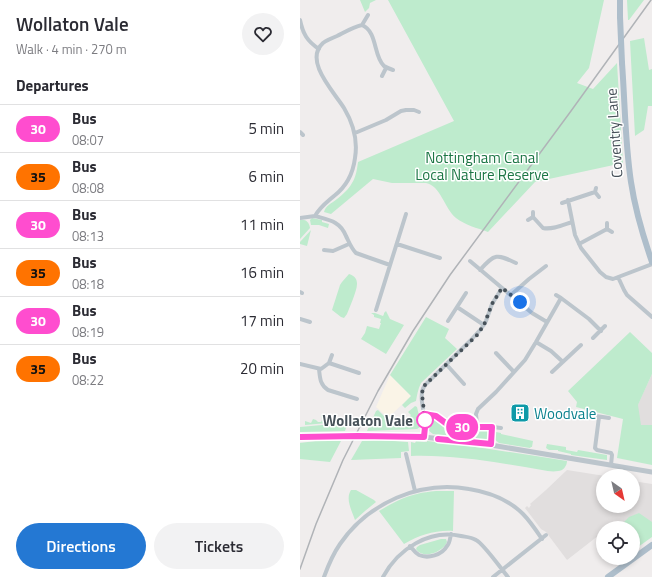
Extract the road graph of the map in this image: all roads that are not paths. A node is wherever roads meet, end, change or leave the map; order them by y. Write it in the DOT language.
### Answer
graph roads {
  1 [pos="620,0"];
  2 [pos="368,15"];
  3 [pos="300,20"];
  4 [pos="362,25"];
  5 [pos="319,49"];
  6 [pos="386,68"];
  7 [pos="393,70"];
  8 [pos="382,76"];
  9 [pos="415,104"];
  10 [pos="414,110"];
  11 [pos="419,112"];
  12 [pos="354,133"];
  13 [pos="599,197"];
  14 [pos="568,200"];
  15 [pos="562,203"];
  16 [pos="406,214"];
  17 [pos="315,216"];
  18 [pos="300,218"];
  19 [pos="528,220"];
  20 [pos="572,222"];
  21 [pos="607,223"];
  22 [pos="544,228"];
  23 [pos="607,229"];
  24 [pos="612,232"];
  25 [pos="542,233"];
  26 [pos="349,244"];
  27 [pos="397,244"];
  28 [pos="579,244"];
  29 [pos="324,250"];
  30 [pos="440,258"];
  31 [pos="470,262"];
  32 [pos="516,263"];
  33 [pos="652,263"];
  34 [pos="390,265"];
  35 [pos="546,266"];
  36 [pos="480,270"];
  37 [pos="618,277"];
  38 [pos="502,288"];
  39 [pos="466,293"];
  40 [pos="512,295"];
  41 [pos="556,295"];
  42 [pos="561,298"];
  43 [pos="457,308"];
  44 [pos="376,310"];
  45 [pos="652,316"];
  46 [pos="300,319"];
  47 [pos="448,321"];
  48 [pos="310,322"];
  49 [pos="547,322"];
  50 [pos="484,325"];
  51 [pos="605,326"];
  52 [pos="601,331"];
  53 [pos="593,338"];
  54 [pos="536,342"];
  55 [pos="574,343"];
  56 [pos="496,353"];
  57 [pos="332,355"];
  58 [pos="500,357"];
  59 [pos="496,361"];
  60 [pos="563,362"];
  61 [pos="329,363"];
  62 [pos="300,364"];
  63 [pos="446,364"];
  64 [pos="319,369"];
  65 [pos="359,372"];
  66 [pos="514,372"];
  67 [pos="552,372"];
  68 [pos="461,380"];
  69 [pos="456,384"];
  70 [pos="464,384"];
  71 [pos="357,399"];
  72 [pos="424,414"];
  73 [pos="609,418"];
  74 [pos="477,426"];
  75 [pos="492,427"];
  76 [pos="501,428"];
  77 [pos="300,437"];
  78 [pos="424,437"];
  79 [pos="491,444"];
  80 [pos="406,454"];
  81 [pos="611,465"];
  82 [pos="652,472"];
  83 [pos="415,491"];
  84 [pos="451,534"];
  85 [pos="546,535"];
  86 [pos="542,539"];
  87 [pos="652,545"];
  88 [pos="410,546"];
  89 [pos="502,570"];
  90 [pos="615,575"];
  91 [pos="324,577"];
  92 [pos="383,577"];
  93 [pos="494,577"];
  94 [pos="508,577"];
  95 [pos="608,577"];
  1 -- 33 [label="main road, Coventry Lane, bridge"];
  2 -- 4 [label="street"];
  3 -- 5 [label="street"];
  4 -- 5 [label="street"];
  4 -- 6 [label="street"];
  5 -- 12 [label="street"];
  6 -- 7 [label="street"];
  6 -- 8 [label="street"];
  9 -- 10 [label="street"];
  10 -- 11 [label="street"];
  10 -- 12 [label="street"];
  12 -- 17 [label="street"];
  13 -- 14 [label="street"];
  14 -- 15 [label="street"];
  14 -- 20 [label="street"];
  16 -- 27 [label="street"];
  17 -- 18 [label="street"];
  17 -- 26 [label="street"];
  19 -- 22 [label="street"];
  20 -- 22 [label="street"];
  20 -- 28 [label="street"];
  21 -- 23 [label="street"];
  22 -- 25 [label="street"];
  23 -- 24 [label="street"];
  23 -- 28 [label="street"];
  26 -- 29 [label="street"];
  26 -- 34 [label="street"];
  27 -- 30 [label="street"];
  27 -- 34 [label="street"];
  28 -- 37 [label="street"];
  31 -- 36 [label="street"];
  32 -- 36 [label="street"];
  33 -- 37 [label="street"];
  34 -- 44 [label="street"];
  35 -- 40 [label="street"];
  36 -- 38 [label="street"];
  37 -- 45 [label="street"];
  38 -- 40 [label="street"];
  38 -- 50 [label="street"];
  39 -- 43 [label="street"];
  40 -- 49 [label="street"];
  41 -- 42 [label="street"];
  42 -- 49 [label="street"];
  42 -- 52 [label="street"];
  43 -- 47 [label="street"];
  43 -- 50 [label="street"];
  46 -- 48 [label="street"];
  49 -- 54 [label="street"];
  50 -- 63 [label="street"];
  51 -- 52 [label="street"];
  52 -- 53 [label="street"];
  54 -- 60 [label="street"];
  54 -- 66 [label="street"];
  55 -- 60 [label="street"];
  56 -- 58 [label="street"];
  57 -- 61 [label="street"];
  58 -- 59 [label="street"];
  58 -- 66 [label="street"];
  60 -- 67 [label="street"];
  61 -- 64 [label="street"];
  61 -- 65 [label="street"];
  62 -- 64 [label="street"];
  63 -- 68 [label="street"];
  63 -- 72 [label="street"];
  64 -- 71 [label="street"];
  66 -- 74 [label="street"];
  68 -- 69 [label="street"];
  68 -- 70 [label="street"];
  72 -- 74 [label="street"];
  72 -- 78 [label="street"];
  73 -- 81 [label="street"];
  74 -- 75 [label="street"];
  75 -- 76 [label="street"];
  75 -- 79 [label="street"];
  77 -- 78 [label="street, bridge"];
  78 -- 79 [label="street"];
  79 -- 81 [label="street"];
  80 -- 83 [label="street"];
  81 -- 82 [label="street"];
  83 -- 86 [label="street"];
  83 -- 91 [label="street"];
  84 -- 88 [label="street"];
  84 -- 88 [label="street"];
  84 -- 89 [label="street"];
  85 -- 86 [label="street"];
  86 -- 89 [label="street"];
  87 -- 90 [label="main road"];
  88 -- 92 [label="street"];
  89 -- 93 [label="street"];
  89 -- 94 [label="street"];
  90 -- 95 [label="main road"];
}
